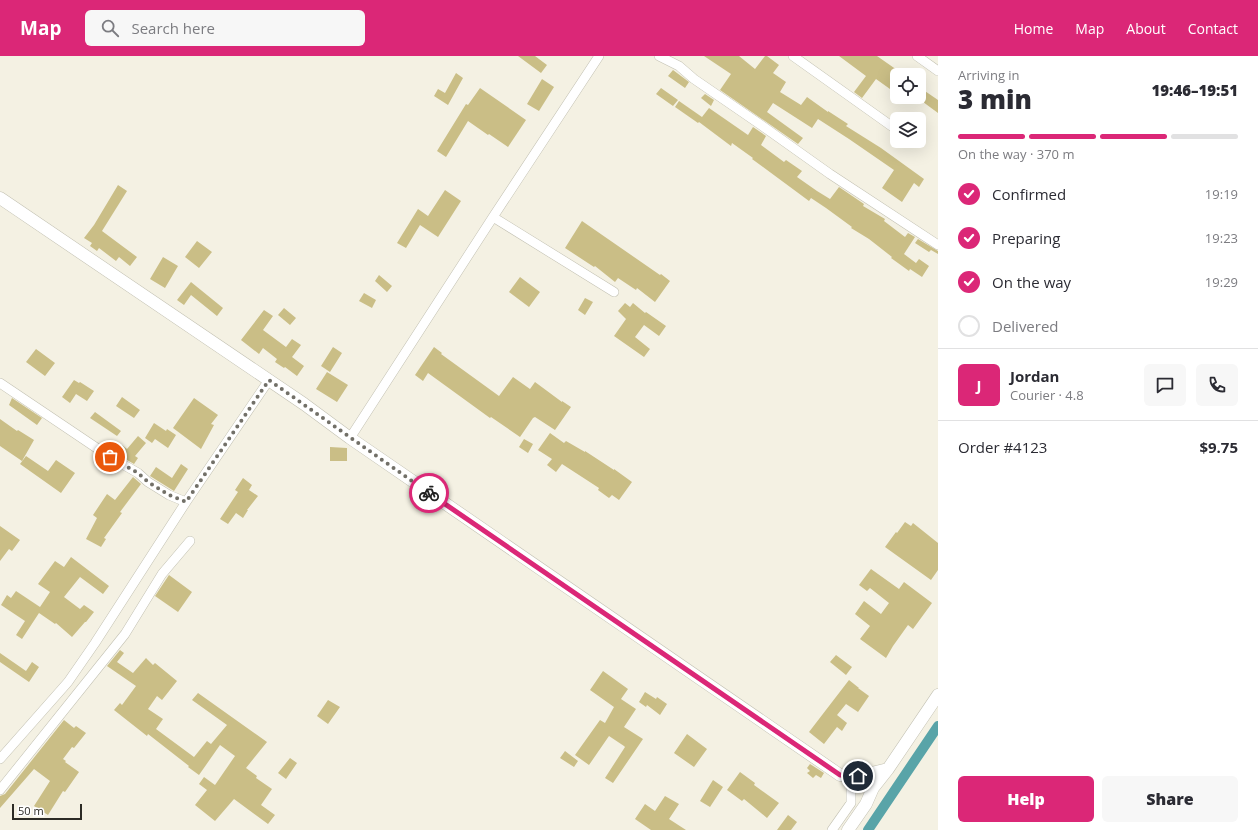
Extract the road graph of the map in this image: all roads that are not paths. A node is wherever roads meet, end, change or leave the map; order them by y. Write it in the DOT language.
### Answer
graph roads {
  1 [pos="599,56"];
  2 [pos="659,56"];
  3 [pos="794,56"];
  4 [pos="917,56"];
  5 [pos="938,71"];
  6 [pos="890,125"];
  7 [pos="0,198"];
  8 [pos="493,217"];
  9 [pos="938,245"];
  10 [pos="614,292"];
  11 [pos="269,380"];
  12 [pos="0,382"];
  13 [pos="350,438"];
  14 [pos="186,502"];
  15 [pos="190,541"];
  16 [pos="938,695"];
  17 [pos="0,759"];
  18 [pos="888,769"];
  19 [pos="851,776"];
  20 [pos="0,790"];
  21 [pos="832,830"];
  22 [pos="848,830"];
  1 -- 8 [label="street"];
  2 -- 9 [label="street"];
  3 -- 6 [label="street"];
  4 -- 5 [label="street"];
  7 -- 11 [label="street"];
  8 -- 10 [label="street"];
  8 -- 13 [label="street"];
  11 -- 13 [label="street"];
  11 -- 14 [label="street"];
  12 -- 14 [label="street"];
  13 -- 19 [label="street"];
  14 -- 17 [label="street"];
  15 -- 20 [label="street"];
  16 -- 18 [label="street"];
  18 -- 19 [label="street"];
  18 -- 22 [label="street"];
  19 -- 21 [label="street"];
}
